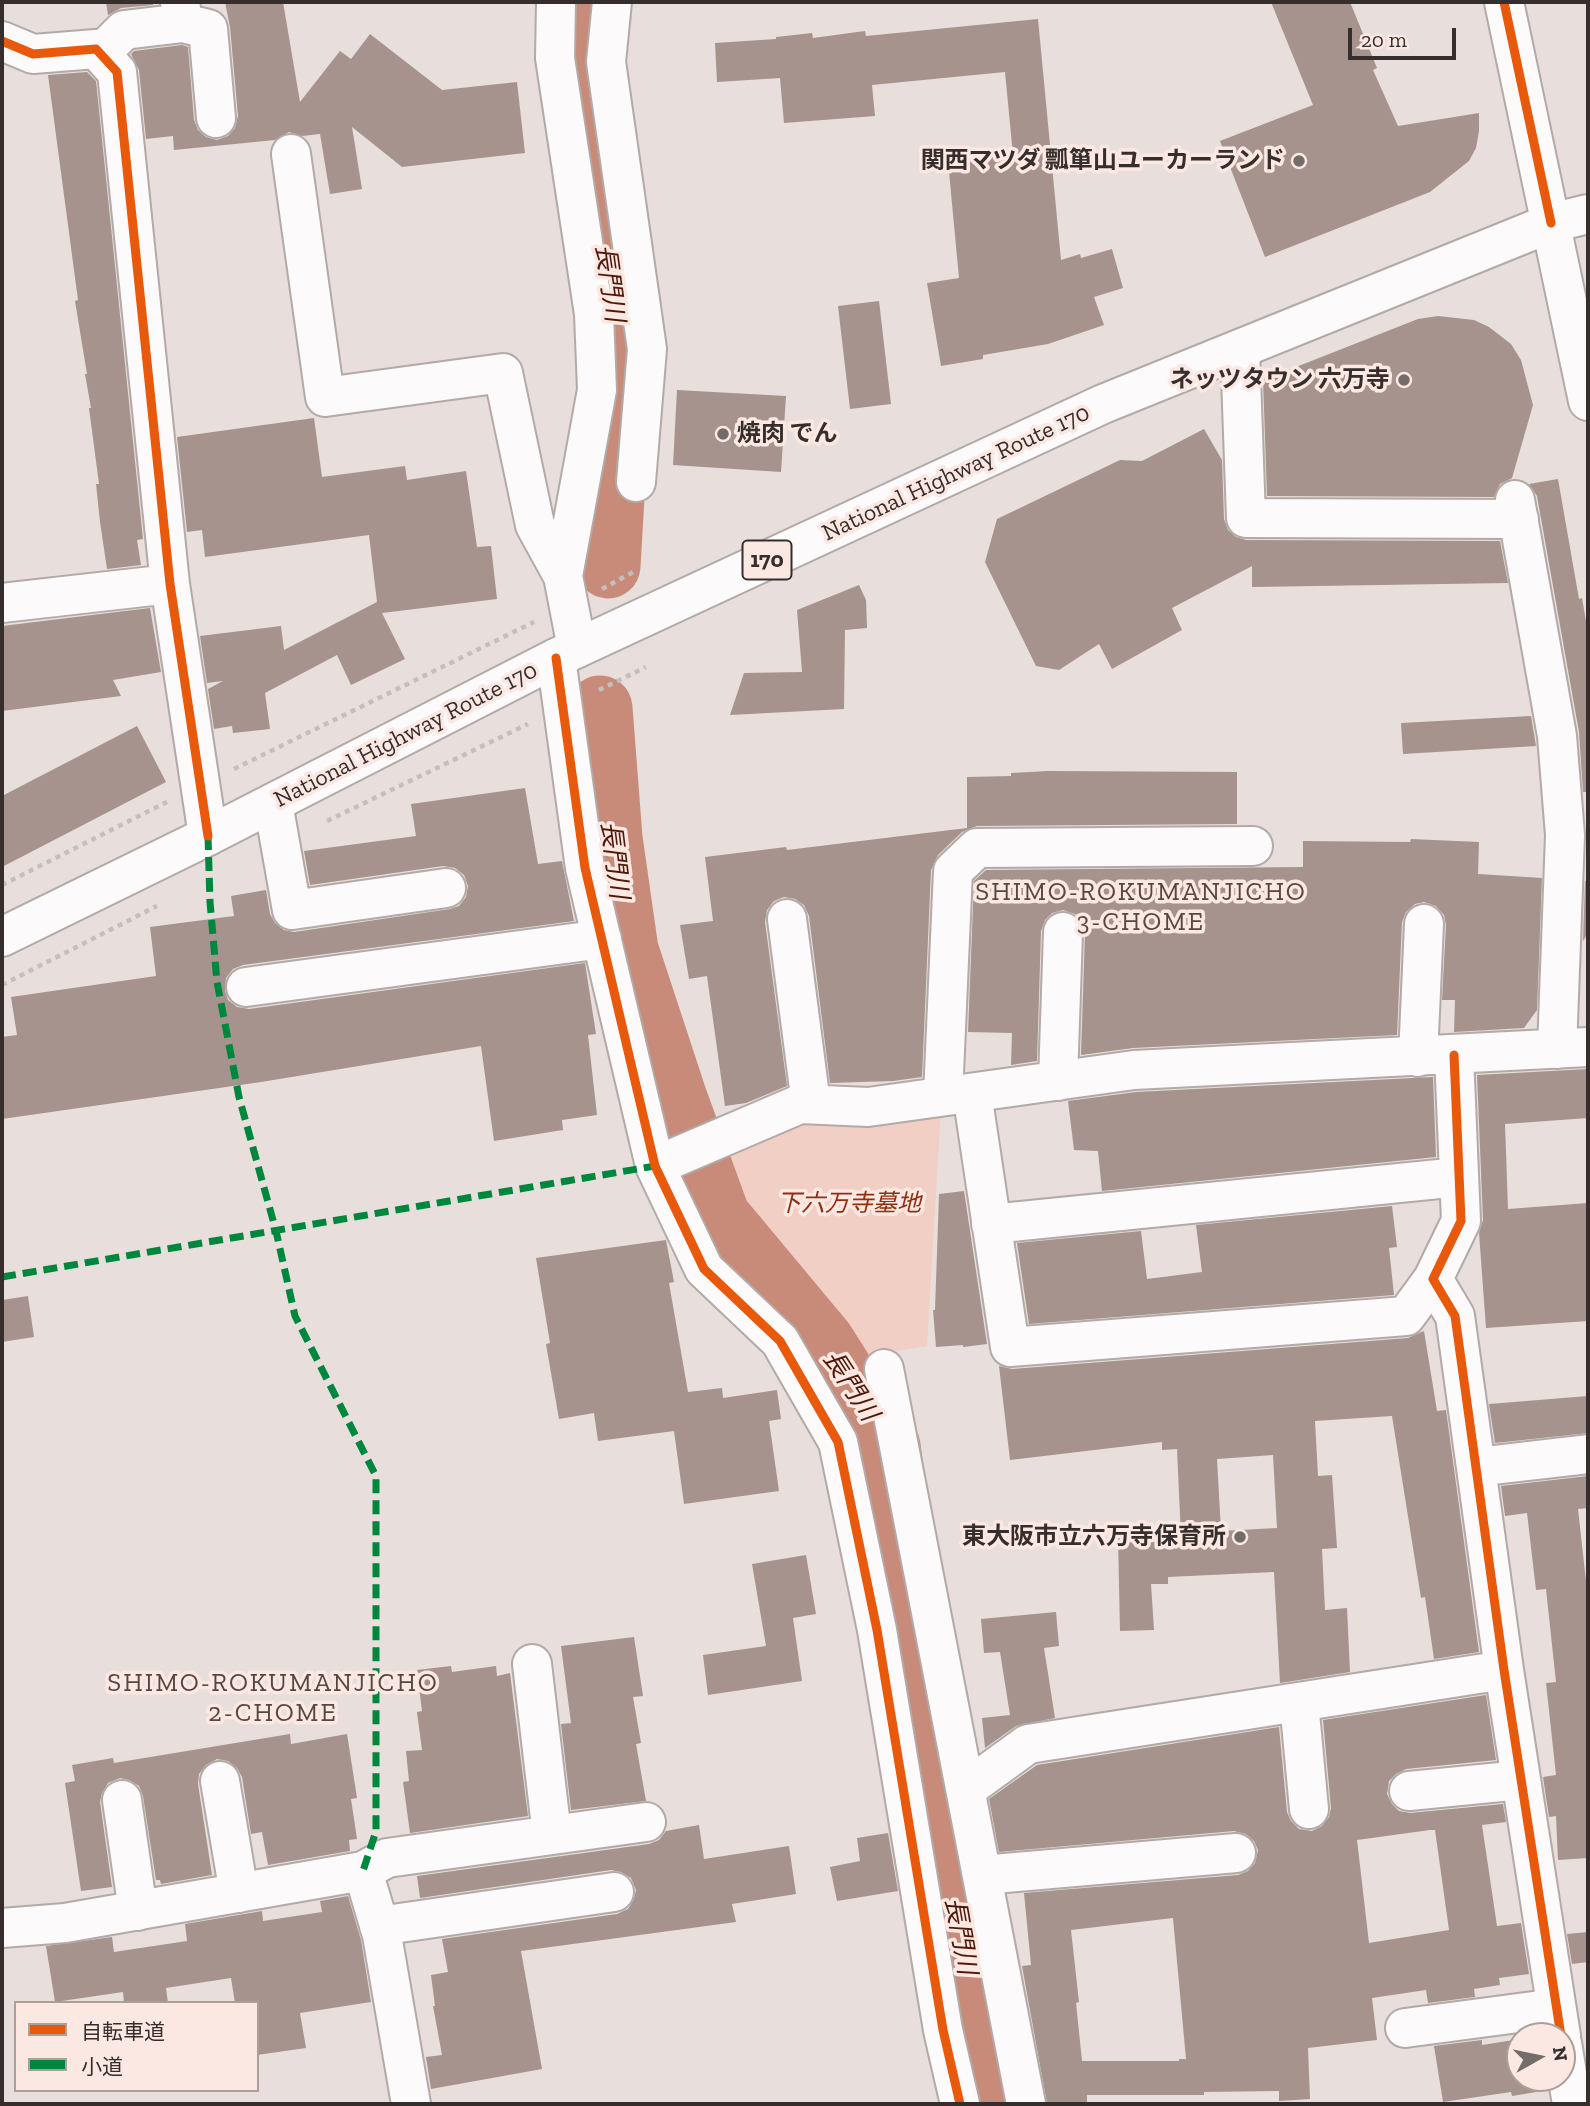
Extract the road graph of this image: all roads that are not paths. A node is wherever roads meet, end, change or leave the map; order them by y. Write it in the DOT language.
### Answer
graph roads {
  1 [pos="556,2"];
  2 [pos="612,2"];
  3 [pos="1504,2"];
  4 [pos="182,12"];
  5 [pos="2,41"];
  6 [pos="100,54"];
  7 [pos="216,118"];
  8 [pos="292,154"];
  9 [pos="1588,214"];
  10 [pos="1551,223"];
  11 [pos="1240,349"];
  12 [pos="1588,401"];
  13 [pos="636,482"];
  14 [pos="170,584"];
  15 [pos="572,593"];
  16 [pos="2,603"];
  17 [pos="567,653"];
  18 [pos="273,803"];
  19 [pos="208,836"];
  20 [pos="1253,846"];
  21 [pos="446,888"];
  22 [pos="787,919"];
  23 [pos="1423,925"];
  24 [pos="1063,932"];
  25 [pos="2,937"];
  26 [pos="602,939"];
  27 [pos="246,987"];
  28 [pos="1573,1048"];
  29 [pos="1436,1056"];
  30 [pos="1058,1081"];
  31 [pos="957,1095"];
  32 [pos="811,1104"];
  33 [pos="656,1166"];
  34 [pos="1459,1177"];
  35 [pos="991,1224"];
  36 [pos="1433,1279"];
  37 [pos="884,1368"];
  38 [pos="1588,1454"];
  39 [pos="1476,1467"];
  40 [pos="532,1664"];
  41 [pos="1504,1670"];
  42 [pos="1299,1702"];
  43 [pos="1521,1780"];
  44 [pos="220,1781"];
  45 [pos="966,1789"];
  46 [pos="1409,1791"];
  47 [pos="122,1800"];
  48 [pos="1309,1809"];
  49 [pos="646,1822"];
  50 [pos="552,1835"];
  51 [pos="1236,1853"];
  52 [pos="363,1871"];
  53 [pos="982,1875"];
  54 [pos="614,1892"];
  55 [pos="239,1893"];
  56 [pos="138,1911"];
  57 [pos="379,1926"];
  58 [pos="2,1928"];
  59 [pos="1559,2022"];
  60 [pos="1405,2028"];
  61 [pos="1506,2029"];
  62 [pos="411,2104"];
  63 [pos="960,2104"];
  64 [pos="1026,2104"];
  1 -- 15 [label="main road"];
  2 -- 13 [label="main road"];
  3 -- 10 [label="main road"];
  4 -- 6 [label="main road"];
  4 -- 7 [label="main road"];
  5 -- 6 [label="main road"];
  6 -- 14 [label="main road"];
  8 -- 15 [label="main road"];
  9 -- 10 [label="main road, National Highway Route 170 / 170"];
  10 -- 11 [label="main road, National Highway Route 170 / 170"];
  10 -- 12 [label="main road"];
  11 -- 17 [label="main road, National Highway Route 170 / 170"];
  11 -- 28 [label="main road"];
  14 -- 16 [label="main road"];
  14 -- 19 [label="main road"];
  15 -- 17 [label="main road"];
  17 -- 18 [label="main road, National Highway Route 170 / 170"];
  17 -- 26 [label="main road"];
  18 -- 19 [label="main road, National Highway Route 170 / 170"];
  18 -- 21 [label="main road"];
  19 -- 25 [label="main road, National Highway Route 170 / 170"];
  20 -- 31 [label="main road"];
  22 -- 32 [label="main road"];
  23 -- 29 [label="main road"];
  24 -- 30 [label="main road"];
  26 -- 27 [label="main road"];
  26 -- 33 [label="main road"];
  28 -- 29 [label="main road"];
  29 -- 30 [label="main road"];
  29 -- 34 [label="main road"];
  30 -- 31 [label="main road"];
  31 -- 32 [label="main road"];
  31 -- 35 [label="main road"];
  32 -- 33 [label="main road"];
  33 -- 63 [label="main road"];
  34 -- 35 [label="main road"];
  34 -- 36 [label="main road"];
  35 -- 36 [label="main road"];
  36 -- 39 [label="main road"];
  37 -- 45 [label="main road"];
  38 -- 39 [label="main road"];
  39 -- 41 [label="main road"];
  40 -- 50 [label="main road"];
  41 -- 42 [label="main road"];
  41 -- 43 [label="main road"];
  42 -- 45 [label="main road"];
  42 -- 48 [label="main road"];
  43 -- 46 [label="main road"];
  43 -- 59 [label="main road"];
  44 -- 55 [label="main road"];
  45 -- 53 [label="main road"];
  47 -- 56 [label="main road"];
  49 -- 50 [label="main road"];
  50 -- 52 [label="main road"];
  51 -- 53 [label="main road"];
  52 -- 55 [label="main road"];
  52 -- 57 [label="main road"];
  53 -- 64 [label="main road"];
  54 -- 57 [label="main road"];
  55 -- 56 [label="main road"];
  56 -- 58 [label="main road"];
  57 -- 62 [label="main road"];
  60 -- 61 [label="main road"];
}
